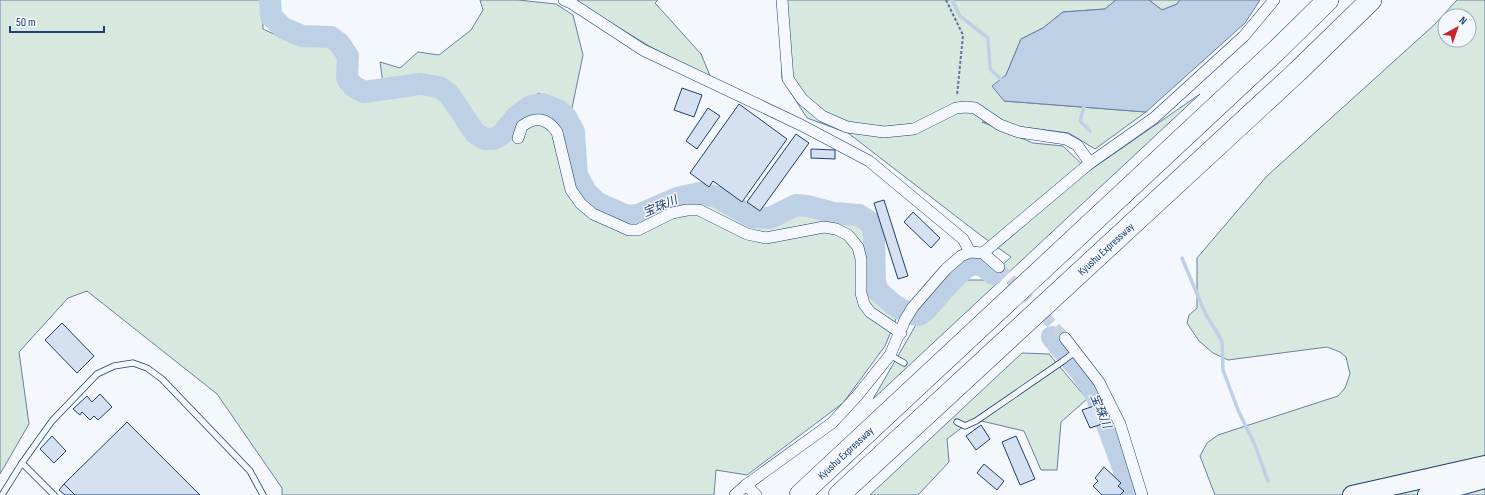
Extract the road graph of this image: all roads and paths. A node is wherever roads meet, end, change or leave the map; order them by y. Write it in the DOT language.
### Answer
graph roads {
  1 [pos="564,0"];
  2 [pos="782,0"];
  3 [pos="946,0"];
  4 [pos="1274,0"];
  5 [pos="1328,0"];
  6 [pos="1371,0"];
  7 [pos="956,108"];
  8 [pos="518,138"];
  9 [pos="1090,162"];
  10 [pos="970,252"];
  11 [pos="982,253"];
  12 [pos="999,267"];
  13 [pos="901,333"];
  14 [pos="1065,338"];
  15 [pos="1075,352"];
  16 [pos="890,355"];
  17 [pos="904,363"];
  18 [pos="957,422"];
  19 [pos="22,463"];
  20 [pos="1485,465"];
  21 [pos="1485,478"];
  22 [pos="752,491"];
  23 [pos="2,495"];
  24 [pos="54,495"];
  25 [pos="264,495"];
  26 [pos="735,495"];
  27 [pos="800,495"];
  28 [pos="839,495"];
  29 [pos="1142,495"];
  30 [pos="1352,495"];
  31 [pos="1427,495"];
  1 -- 10 [label="street"];
  2 -- 7 [label="street"];
  3 -- 7 [label="path"];
  4 -- 9 [label="street"];
  5 -- 27 [label="highway, Kyushu Expressway"];
  6 -- 28 [label="highway, Kyushu Expressway"];
  7 -- 9 [label="street"];
  8 -- 13 [label="street"];
  9 -- 11 [label="street"];
  10 -- 11 [label="street"];
  10 -- 13 [label="street"];
  11 -- 12 [label="street"];
  13 -- 16 [label="street"];
  14 -- 15 [label="street"];
  15 -- 18 [label="lane"];
  15 -- 29 [label="street"];
  16 -- 17 [label="lane"];
  16 -- 22 [label="street"];
  19 -- 23 [label="lane"];
  19 -- 24 [label="lane"];
  19 -- 25 [label="lane"];
  20 -- 30 [label="main road"];
  21 -- 31 [label="main road"];
  22 -- 26 [label="street"];
}
